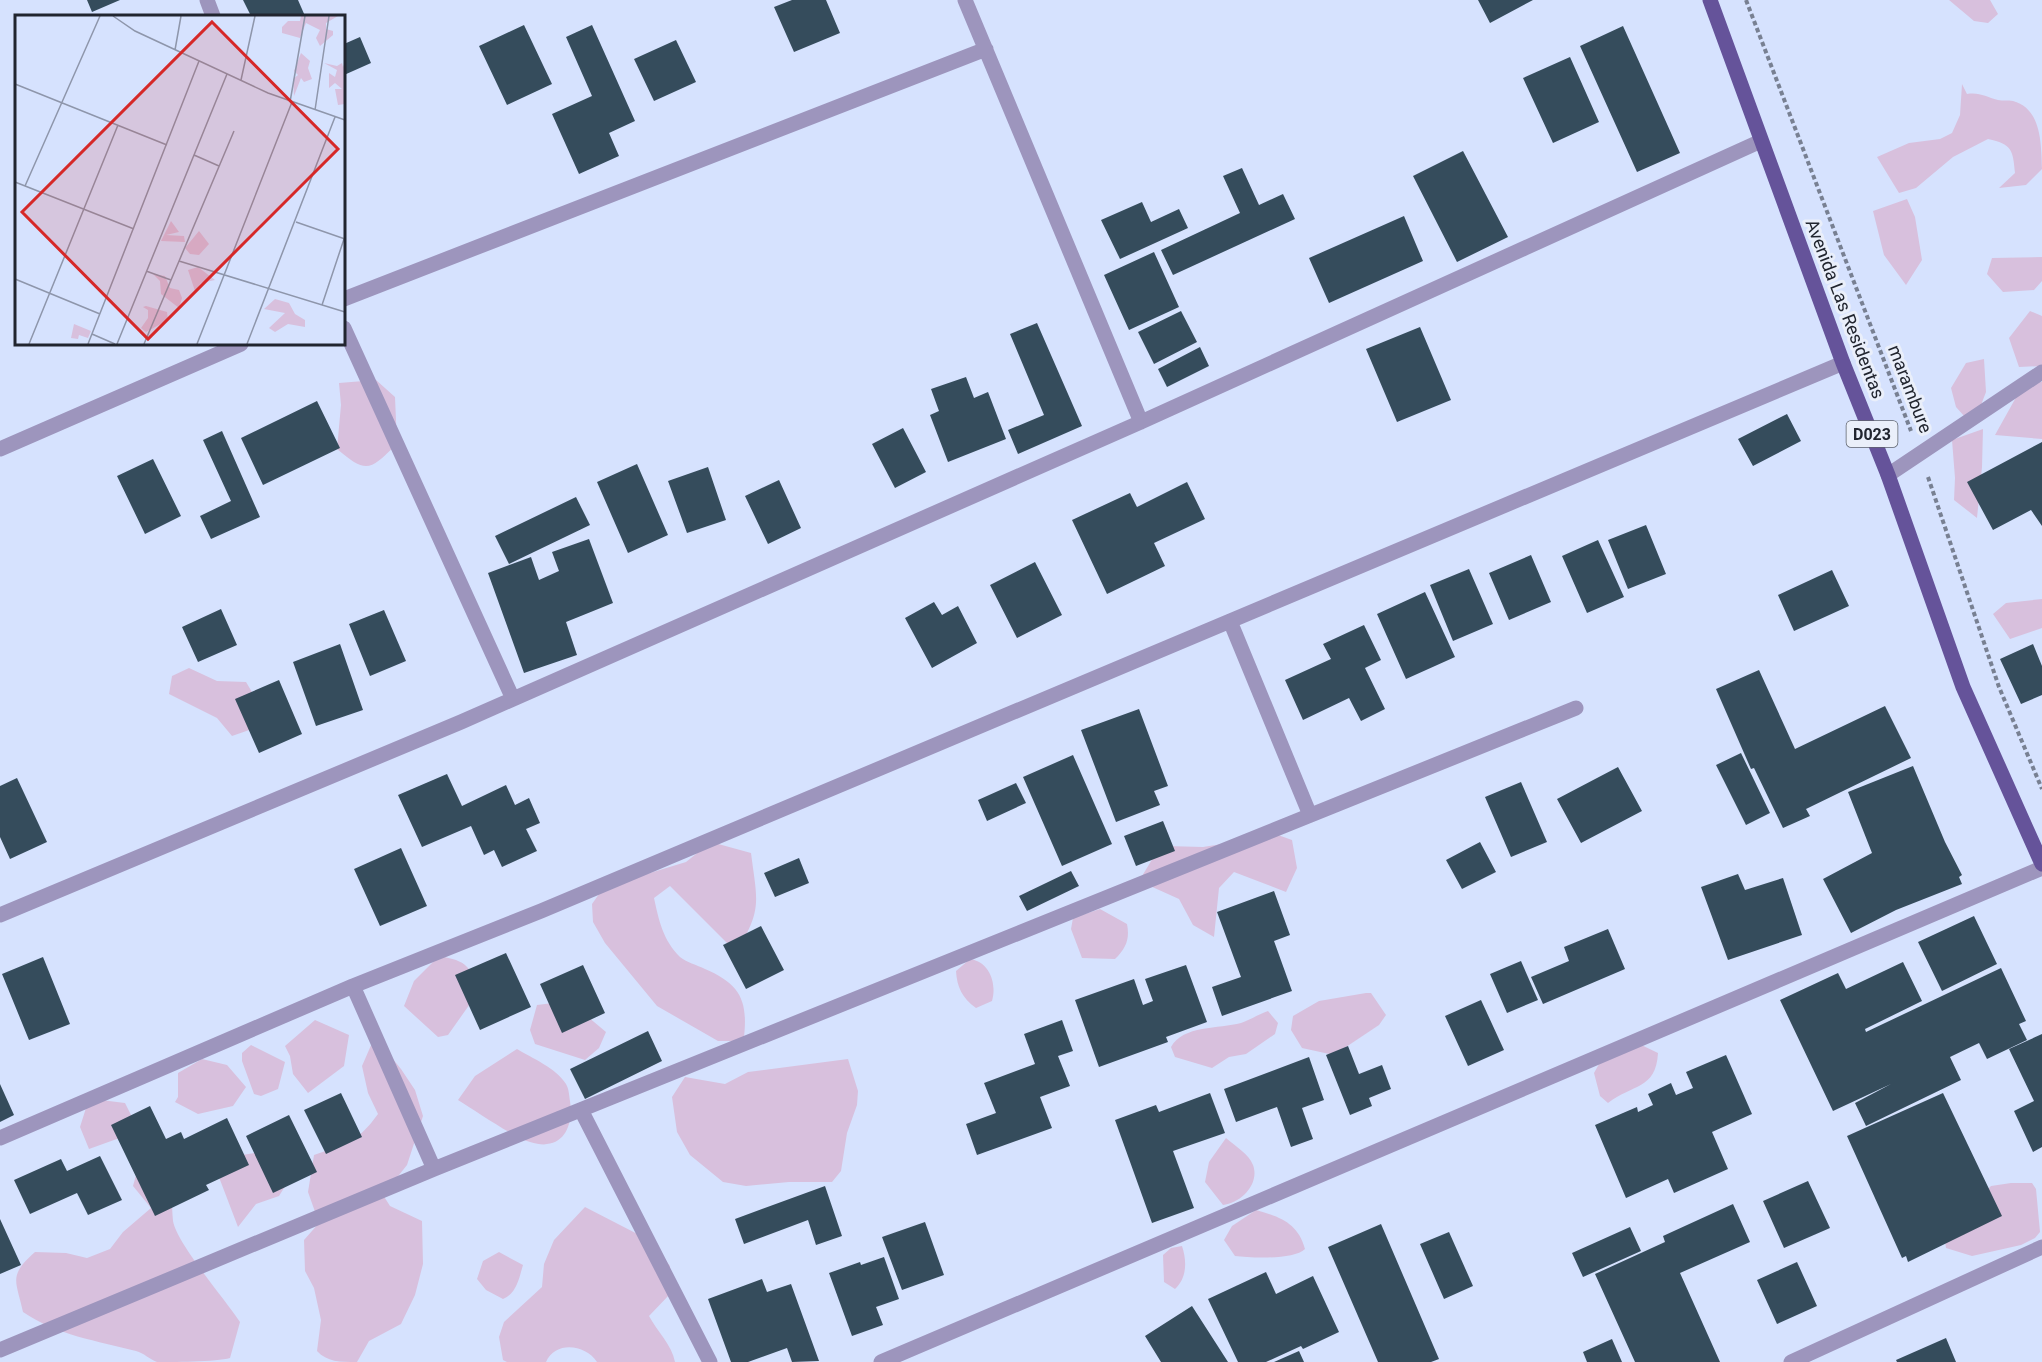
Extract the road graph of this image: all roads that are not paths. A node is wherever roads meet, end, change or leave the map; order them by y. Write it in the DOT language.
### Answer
graph roads {
  1 [pos="207,0"];
  2 [pos="965,0"];
  3 [pos="1710,0"];
  4 [pos="213,15"];
  5 [pos="986,49"];
  6 [pos="1761,141"];
  7 [pos="345,299"];
  8 [pos="345,330"];
  9 [pos="239,345"];
  10 [pos="1843,363"];
  11 [pos="2042,372"];
  12 [pos="1141,422"];
  13 [pos="0,449"];
  14 [pos="1888,475"];
  15 [pos="1230,621"];
  16 [pos="513,699"];
  17 [pos="1576,708"];
  18 [pos="1310,815"];
  19 [pos="2040,857"];
  20 [pos="0,915"];
  21 [pos="353,986"];
  22 [pos="581,1110"];
  23 [pos="0,1138"];
  24 [pos="434,1169"];
  25 [pos="2042,1247"];
  26 [pos="0,1350"];
  27 [pos="710,1362"];
  28 [pos="881,1362"];
  29 [pos="1791,1362"];
  1 -- 4 [label="street"];
  2 -- 5 [label="street"];
  3 -- 6 [label="main road, Avenida Las Residentas / D023"];
  5 -- 7 [label="street"];
  5 -- 12 [label="street"];
  6 -- 10 [label="main road, Avenida Las Residentas / D023"];
  6 -- 12 [label="street"];
  8 -- 16 [label="street"];
  9 -- 13 [label="street"];
  10 -- 14 [label="main road, Avenida Las Residentas / D023"];
  10 -- 15 [label="street"];
  11 -- 14 [label="street"];
  12 -- 16 [label="street"];
  14 -- 19 [label="main road, Avenida Las Residentas / D023"];
  15 -- 18 [label="street"];
  15 -- 21 [label="street"];
  16 -- 20 [label="street"];
  17 -- 18 [label="street"];
  18 -- 22 [label="street"];
  19 -- 28 [label="street"];
  21 -- 23 [label="street"];
  21 -- 24 [label="street"];
  22 -- 24 [label="street"];
  22 -- 27 [label="street"];
  24 -- 26 [label="street"];
  25 -- 29 [label="street"];
}
